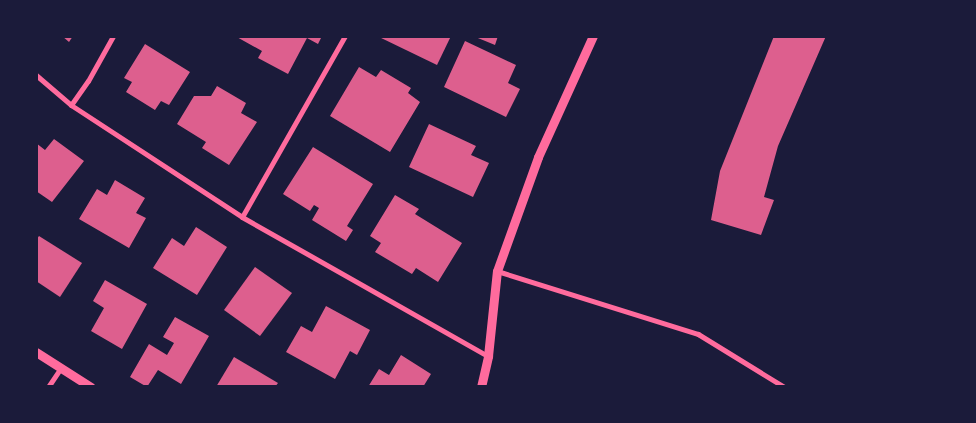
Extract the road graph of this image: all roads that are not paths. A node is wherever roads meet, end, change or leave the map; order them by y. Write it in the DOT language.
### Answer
graph roads {
  1 [pos="113,36"];
  2 [pos="346,36"];
  3 [pos="593,36"];
  4 [pos="36,74"];
  5 [pos="71,105"];
  6 [pos="242,217"];
  7 [pos="497,271"];
  8 [pos="36,352"];
  9 [pos="488,356"];
  10 [pos="61,368"];
  11 [pos="48,387"];
  12 [pos="91,387"];
  13 [pos="481,387"];
  14 [pos="784,387"];
  1 -- 5 [label="street"];
  2 -- 6 [label="street"];
  3 -- 7 [label="street"];
  4 -- 5 [label="street"];
  5 -- 6 [label="street"];
  6 -- 9 [label="street"];
  7 -- 9 [label="street"];
  7 -- 14 [label="street"];
  8 -- 10 [label="street"];
  9 -- 13 [label="street"];
  10 -- 11 [label="street"];
  10 -- 12 [label="street"];
}
